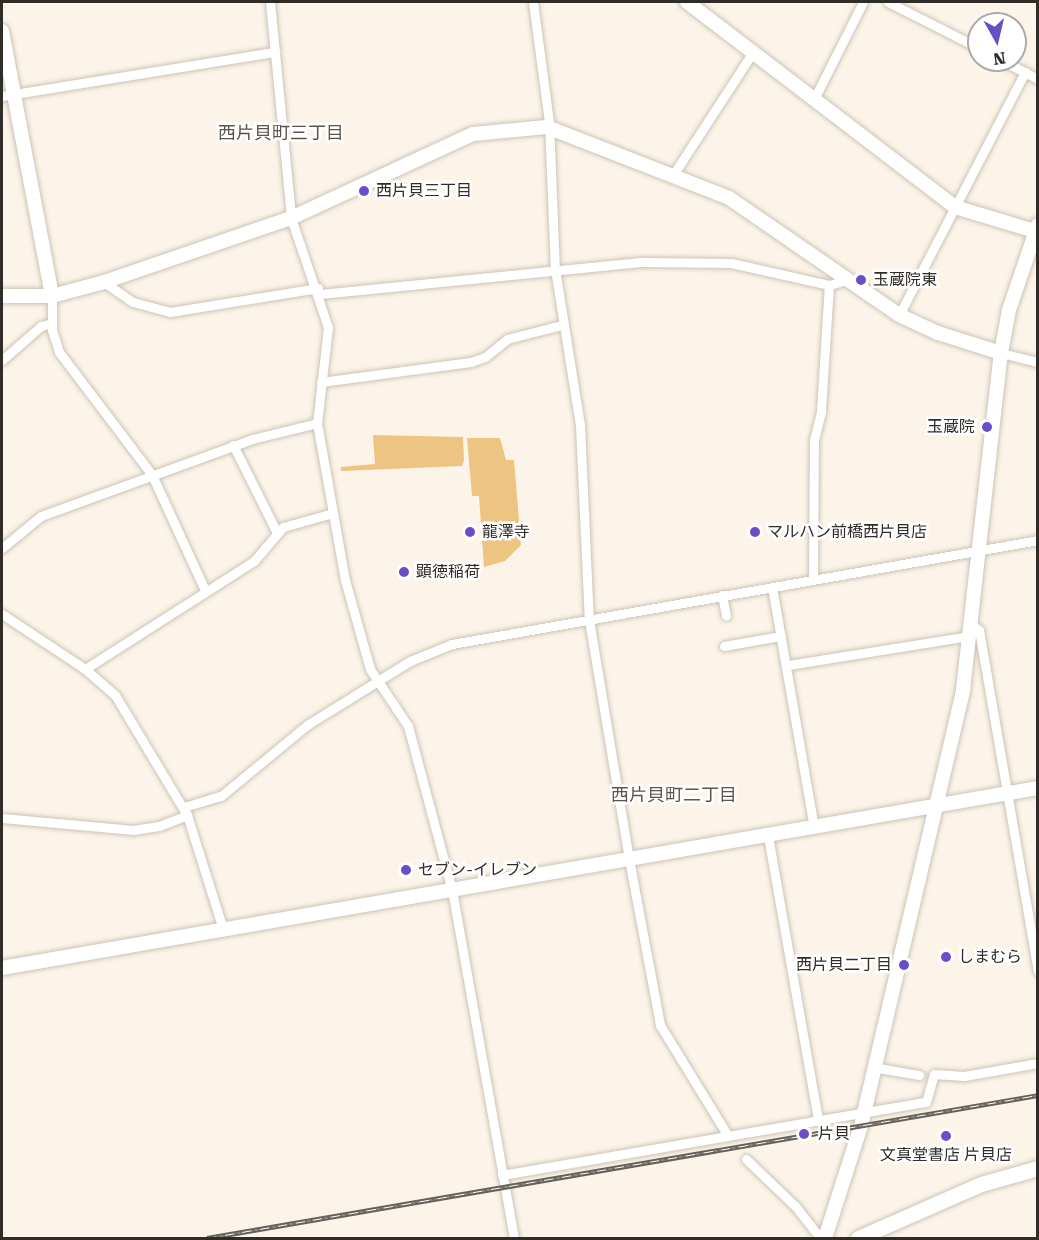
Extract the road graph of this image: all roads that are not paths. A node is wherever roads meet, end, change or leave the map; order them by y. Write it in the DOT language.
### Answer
graph roads {
  1 [pos="270,2"];
  2 [pos="533,2"];
  3 [pos="687,2"];
  4 [pos="863,2"];
  5 [pos="888,2"];
  6 [pos="2,31"];
  7 [pos="967,42"];
  8 [pos="275,52"];
  9 [pos="753,52"];
  10 [pos="1025,72"];
  11 [pos="1038,79"];
  12 [pos="7,95"];
  13 [pos="814,99"];
  14 [pos="547,127"];
  15 [pos="673,175"];
  16 [pos="955,207"];
  17 [pos="291,218"];
  18 [pos="1036,229"];
  19 [pos="555,269"];
  20 [pos="842,275"];
  21 [pos="105,282"];
  22 [pos="829,285"];
  23 [pos="319,291"];
  24 [pos="2,296"];
  25 [pos="52,296"];
  26 [pos="899,315"];
  27 [pos="52,323"];
  28 [pos="562,325"];
  29 [pos="1001,352"];
  30 [pos="2,360"];
  31 [pos="1038,362"];
  32 [pos="321,382"];
  33 [pos="318,423"];
  34 [pos="233,445"];
  35 [pos="152,475"];
  36 [pos="333,513"];
  37 [pos="277,533"];
  38 [pos="1038,540"];
  39 [pos="2,548"];
  40 [pos="978,553"];
  41 [pos="813,580"];
  42 [pos="772,587"];
  43 [pos="205,590"];
  44 [pos="722,595"];
  45 [pos="2,614"];
  46 [pos="726,616"];
  47 [pos="589,620"];
  48 [pos="969,629"];
  49 [pos="782,636"];
  50 [pos="724,646"];
  51 [pos="788,665"];
  52 [pos="85,669"];
  53 [pos="378,682"];
  54 [pos="1038,788"];
  55 [pos="1007,793"];
  56 [pos="936,805"];
  57 [pos="186,811"];
  58 [pos="2,818"];
  59 [pos="814,828"];
  60 [pos="768,836"];
  61 [pos="629,860"];
  62 [pos="452,890"];
  63 [pos="223,929"];
  64 [pos="2,968"];
  65 [pos="1038,970"];
  66 [pos="1038,1063"];
  67 [pos="873,1067"];
  68 [pos="919,1075"];
  69 [pos="863,1112"];
  70 [pos="818,1120"];
  71 [pos="728,1136"];
  72 [pos="746,1159"];
  73 [pos="1038,1168"];
  74 [pos="502,1175"];
  75 [pos="514,1239"];
  76 [pos="820,1239"];
  77 [pos="825,1239"];
  78 [pos="858,1239"];
  1 -- 8 [label="street"];
  2 -- 14 [label="street"];
  3 -- 9 [label="street"];
  4 -- 13 [label="street"];
  5 -- 7 [label="street"];
  6 -- 12 [label="street"];
  8 -- 12 [label="street"];
  8 -- 17 [label="street"];
  9 -- 13 [label="street"];
  9 -- 15 [label="street"];
  10 -- 11 [label="street"];
  10 -- 16 [label="street"];
  12 -- 25 [label="street"];
  13 -- 16 [label="street"];
  14 -- 15 [label="street"];
  14 -- 17 [label="street"];
  14 -- 19 [label="street"];
  15 -- 20 [label="street"];
  16 -- 18 [label="street"];
  16 -- 26 [label="street"];
  17 -- 21 [label="street"];
  17 -- 23 [label="street"];
  18 -- 29 [label="street"];
  19 -- 22 [label="street"];
  19 -- 23 [label="street"];
  19 -- 28 [label="street"];
  20 -- 22 [label="street"];
  20 -- 26 [label="street"];
  21 -- 23 [label="street"];
  21 -- 25 [label="street"];
  22 -- 41 [label="street"];
  23 -- 32 [label="street"];
  24 -- 25 [label="street"];
  25 -- 27 [label="street"];
  26 -- 29 [label="street"];
  27 -- 30 [label="street"];
  27 -- 35 [label="street"];
  28 -- 32 [label="street"];
  28 -- 47 [label="street"];
  29 -- 31 [label="street"];
  29 -- 40 [label="street"];
  32 -- 33 [label="street"];
  33 -- 34 [label="street"];
  33 -- 36 [label="street"];
  34 -- 35 [label="street"];
  34 -- 37 [label="street"];
  35 -- 39 [label="street"];
  35 -- 43 [label="street"];
  36 -- 37 [label="street"];
  36 -- 53 [label="street"];
  37 -- 43 [label="street"];
  38 -- 40 [label="street"];
  40 -- 41 [label="street"];
  40 -- 48 [label="street"];
  41 -- 42 [label="street"];
  42 -- 44 [label="street"];
  42 -- 49 [label="street"];
  43 -- 52 [label="street"];
  44 -- 46 [label="street"];
  44 -- 47 [label="street"];
  45 -- 52 [label="street"];
  47 -- 53 [label="street"];
  47 -- 61 [label="street"];
  48 -- 51 [label="street"];
  48 -- 55 [label="street"];
  48 -- 56 [label="street"];
  49 -- 50 [label="street"];
  49 -- 51 [label="street"];
  51 -- 59 [label="street"];
  52 -- 57 [label="street"];
  53 -- 57 [label="street"];
  53 -- 62 [label="street"];
  54 -- 55 [label="street"];
  55 -- 56 [label="street"];
  55 -- 65 [label="street"];
  56 -- 59 [label="street"];
  56 -- 67 [label="street"];
  57 -- 58 [label="street"];
  57 -- 63 [label="street"];
  59 -- 60 [label="street"];
  60 -- 61 [label="street"];
  60 -- 70 [label="street"];
  61 -- 62 [label="street"];
  61 -- 71 [label="street"];
  62 -- 63 [label="street"];
  62 -- 74 [label="street"];
  63 -- 64 [label="street"];
  66 -- 69 [label="street"];
  67 -- 68 [label="street"];
  67 -- 69 [label="street"];
  69 -- 70 [label="street"];
  69 -- 77 [label="street"];
  70 -- 71 [label="street"];
  71 -- 74 [label="street"];
  72 -- 76 [label="street"];
  73 -- 78 [label="main road"];
  74 -- 75 [label="street"];
}
